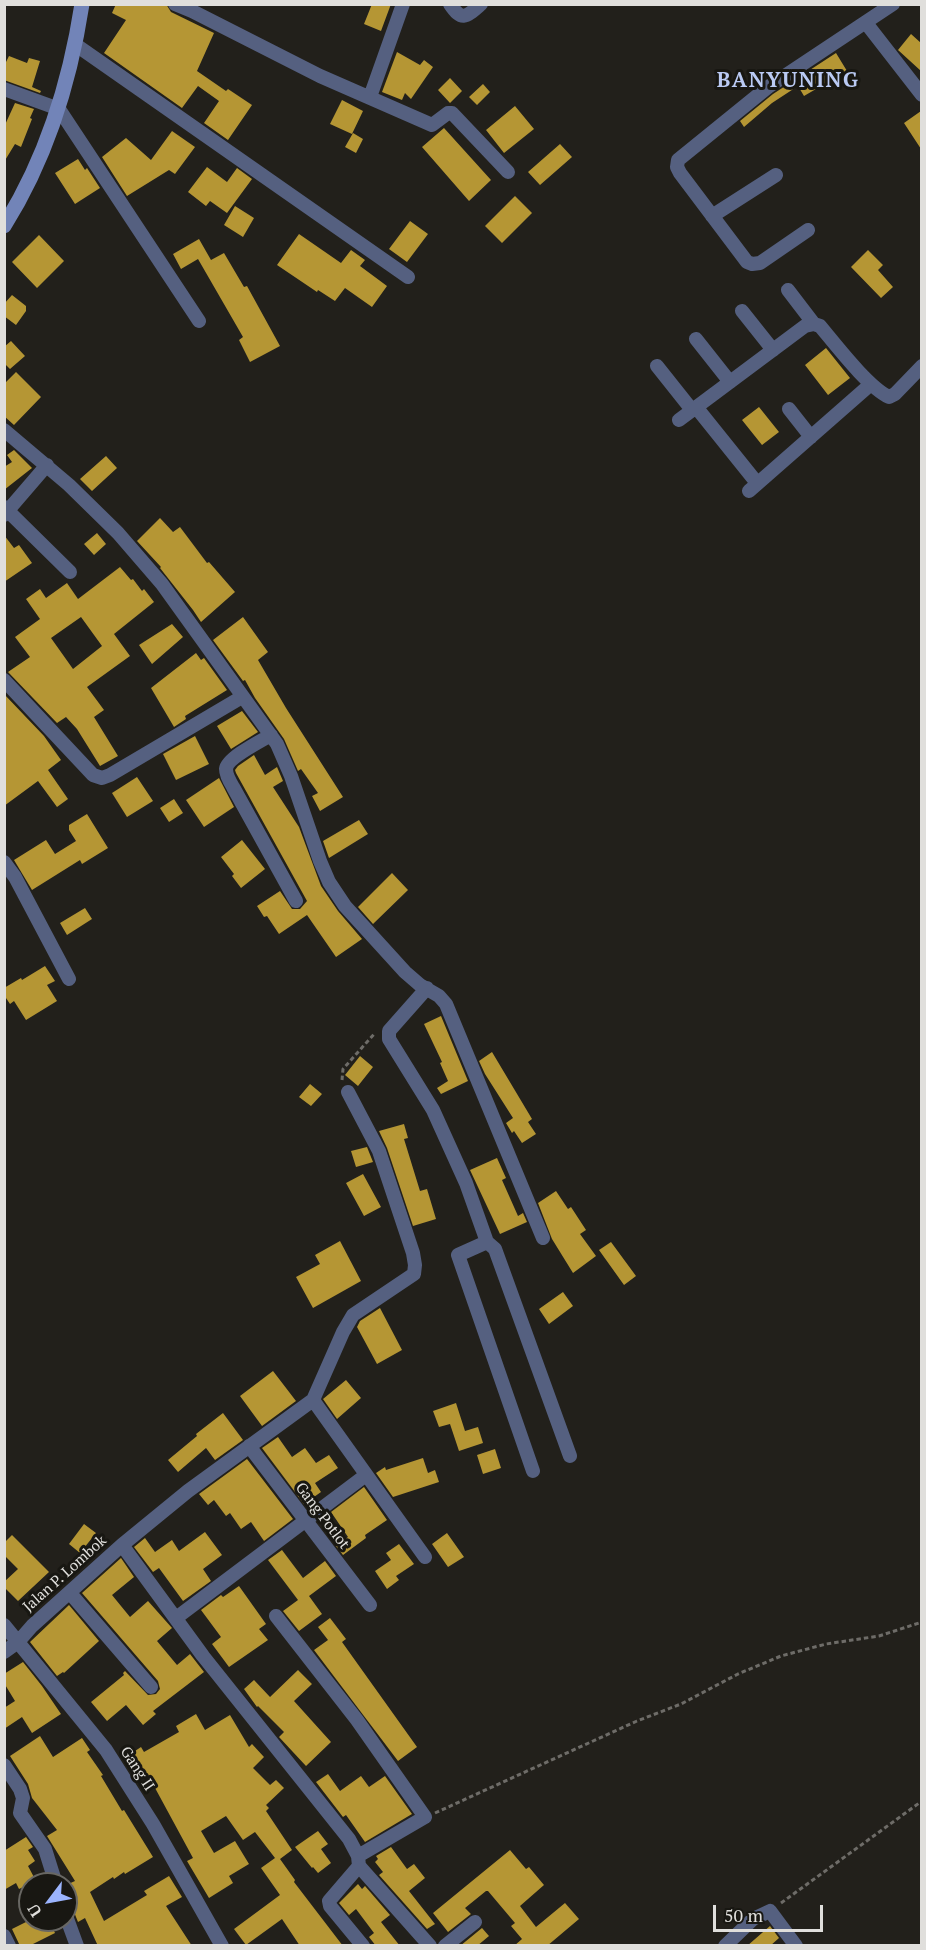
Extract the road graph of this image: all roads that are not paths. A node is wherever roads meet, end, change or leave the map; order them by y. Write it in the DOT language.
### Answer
graph roads {
  1 [pos="82,4"];
  2 [pos="175,4"];
  3 [pos="403,4"];
  4 [pos="450,4"];
  5 [pos="481,4"];
  6 [pos="893,4"];
  7 [pos="866,23"];
  8 [pos="76,45"];
  9 [pos="4,89"];
  10 [pos="921,95"];
  11 [pos="370,97"];
  12 [pos="59,109"];
  13 [pos="508,172"];
  14 [pos="776,175"];
  15 [pos="711,216"];
  16 [pos="4,226"];
  17 [pos="808,230"];
  18 [pos="408,278"];
  19 [pos="788,290"];
  20 [pos="742,311"];
  21 [pos="199,321"];
  22 [pos="814,324"];
  23 [pos="696,339"];
  24 [pos="773,350"];
  25 [pos="657,366"];
  26 [pos="921,366"];
  27 [pos="730,382"];
  28 [pos="872,384"];
  29 [pos="694,409"];
  30 [pos="789,409"];
  31 [pos="679,420"];
  32 [pos="6,435"];
  33 [pos="811,437"];
  34 [pos="47,465"];
  35 [pos="6,511"];
  36 [pos="70,572"];
  37 [pos="4,680"];
  38 [pos="242,697"];
  39 [pos="271,735"];
  40 [pos="4,862"];
  41 [pos="296,900"];
  42 [pos="69,979"];
  43 [pos="427,988"];
  44 [pos="348,1092"];
  45 [pos="543,1239"];
  46 [pos="487,1242"];
  47 [pos="313,1400"];
  48 [pos="249,1446"];
  49 [pos="570,1456"];
  50 [pos="533,1471"];
  51 [pos="366,1475"];
  52 [pos="305,1521"];
  53 [pos="122,1545"];
  54 [pos="425,1557"];
  55 [pos="70,1593"];
  56 [pos="370,1605"];
  57 [pos="276,1616"];
  58 [pos="176,1618"];
  59 [pos="4,1625"];
  60 [pos="18,1641"];
  61 [pos="4,1652"];
  62 [pos="151,1687"];
  63 [pos="4,1765"];
  64 [pos="358,1861"];
  65 [pos="52,1872"];
  66 [pos="475,1922"];
  67 [pos="4,1936"];
  68 [pos="9,1946"];
  69 [pos="222,1946"];
  70 [pos="363,1946"];
  71 [pos="430,1946"];
  72 [pos="445,1946"];
  73 [pos="725,1946"];
  74 [pos="796,1946"];
  1 -- 8 [label="street"];
  2 -- 11 [label="street"];
  3 -- 11 [label="street"];
  4 -- 5 [label="street"];
  6 -- 7 [label="street"];
  7 -- 10 [label="street"];
  7 -- 15 [label="street"];
  8 -- 12 [label="street"];
  8 -- 18 [label="street"];
  9 -- 12 [label="street"];
  11 -- 13 [label="street"];
  12 -- 16 [label="street"];
  12 -- 21 [label="street"];
  14 -- 15 [label="street"];
  15 -- 17 [label="street"];
  19 -- 22 [label="street"];
  20 -- 24 [label="street"];
  22 -- 24 [label="street"];
  22 -- 28 [label="street"];
  23 -- 27 [label="street"];
  24 -- 27 [label="street"];
  25 -- 29 [label="street"];
  26 -- 28 [label="street"];
  27 -- 29 [label="street"];
  28 -- 33 [label="street"];
  29 -- 31 [label="street"];
  29 -- 33 [label="street"];
  30 -- 33 [label="street"];
  32 -- 34 [label="street"];
  34 -- 35 [label="street"];
  34 -- 38 [label="street"];
  35 -- 36 [label="street"];
  37 -- 38 [label="street"];
  38 -- 39 [label="street"];
  39 -- 41 [label="street"];
  39 -- 43 [label="street"];
  40 -- 42 [label="street"];
  43 -- 45 [label="street"];
  43 -- 46 [label="street"];
  44 -- 47 [label="street"];
  46 -- 49 [label="street"];
  46 -- 50 [label="street"];
  47 -- 48 [label="street, Jalan P. Lombok"];
  47 -- 51 [label="street"];
  48 -- 52 [label="street, Gang Potlot"];
  48 -- 53 [label="street, Jalan P. Lombok"];
  51 -- 52 [label="street"];
  51 -- 54 [label="street"];
  52 -- 56 [label="street, Gang Potlot"];
  52 -- 58 [label="street"];
  53 -- 55 [label="street, Jalan P. Lombok"];
  53 -- 58 [label="street"];
  55 -- 60 [label="street, Jalan P. Lombok"];
  55 -- 62 [label="street"];
  57 -- 64 [label="street"];
  58 -- 64 [label="street"];
  59 -- 60 [label="street, Gang II"];
  60 -- 61 [label="street, Jalan P. Lombok"];
  60 -- 69 [label="street, Gang II"];
  63 -- 65 [label="street"];
  64 -- 70 [label="street"];
  64 -- 71 [label="street"];
  66 -- 72 [label="street"];
  67 -- 68 [label="street"];
  73 -- 74 [label="street"];
}
